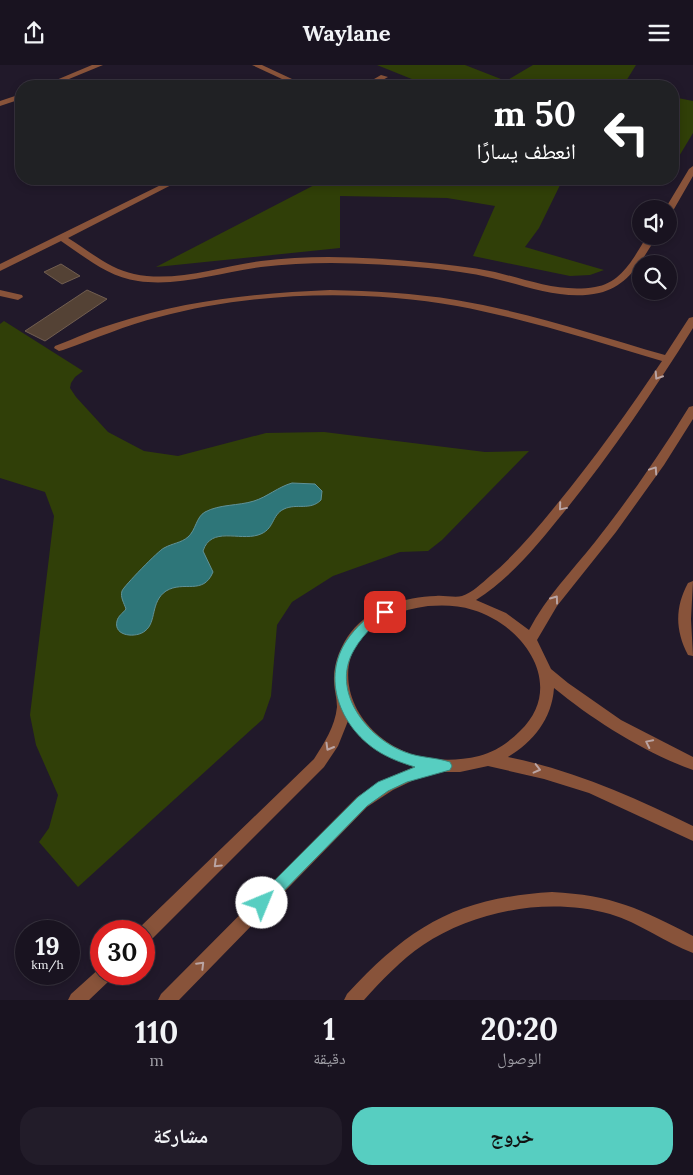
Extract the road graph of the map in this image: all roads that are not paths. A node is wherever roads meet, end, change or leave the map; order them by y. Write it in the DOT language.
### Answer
graph roads {
  1 [pos="99,65"];
  2 [pos="256,65"];
  3 [pos="384,77"];
  4 [pos="61,80"];
  5 [pos="290,80"];
  6 [pos="378,80"];
  7 [pos="15,99"];
  8 [pos="0,105"];
  9 [pos="693,169"];
  10 [pos="167,185"];
  11 [pos="674,200"];
  12 [pos="61,237"];
  13 [pos="646,245"];
  14 [pos="0,268"];
  15 [pos="0,293"];
  16 [pos="18,297"];
  17 [pos="693,320"];
  18 [pos="59,349"];
  19 [pos="668,359"];
  20 [pos="693,410"];
  21 [pos="693,586"];
  22 [pos="463,602"];
  23 [pos="530,641"];
  24 [pos="693,651"];
  25 [pos="546,673"];
  26 [pos="344,701"];
  27 [pos="489,760"];
  28 [pos="693,764"];
  29 [pos="445,766"];
  30 [pos="693,834"];
  31 [pos="155,924"];
  32 [pos="693,945"];
  33 [pos="93,985"];
  34 [pos="78,1000"];
  35 [pos="166,1000"];
  36 [pos="353,1000"];
  1 -- 4 [label="street"];
  2 -- 5 [label="street"];
  3 -- 6 [label="street"];
  7 -- 8 [label="street"];
  9 -- 11 [label="street"];
  10 -- 12 [label="street"];
  12 -- 13 [label="street"];
  12 -- 14 [label="street"];
  15 -- 16 [label="street"];
  17 -- 19 [label="street"];
  18 -- 19 [label="street"];
  19 -- 22 [label="street, one-way"];
  23 -- 20 [label="street, one-way"];
  21 -- 24 [label="street"];
  22 -- 23 [label="street"];
  22 -- 26 [label="street"];
  23 -- 25 [label="street"];
  25 -- 27 [label="street"];
  28 -- 25 [label="street, one-way"];
  26 -- 29 [label="street"];
  26 -- 31 [label="street, one-way"];
  27 -- 29 [label="street"];
  27 -- 30 [label="street, one-way"];
  35 -- 29 [label="street, one-way"];
  32 -- 36 [label="street"];
  33 -- 34 [label="street"];
}
